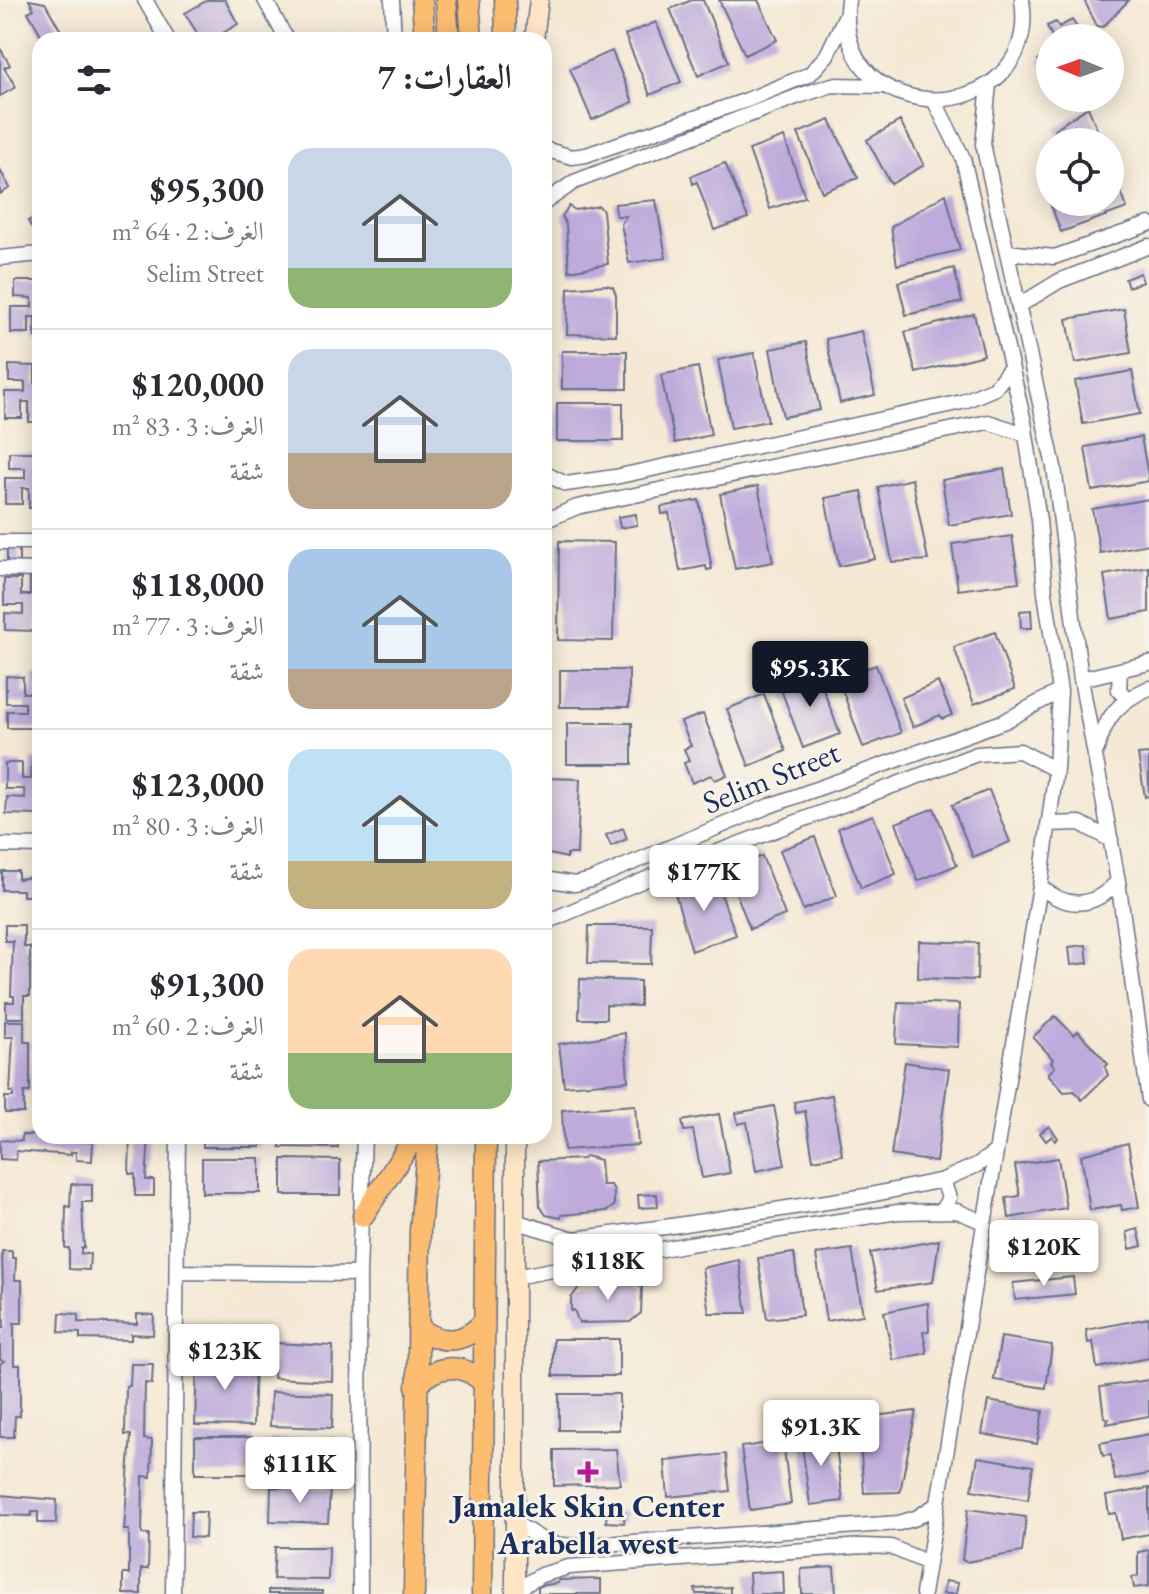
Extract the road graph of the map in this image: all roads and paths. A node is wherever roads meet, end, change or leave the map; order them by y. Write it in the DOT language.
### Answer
graph roads {
  1 [pos="145,0"];
  2 [pos="265,0"];
  3 [pos="392,0"];
  4 [pos="422,0"];
  5 [pos="446,0"];
  6 [pos="469,0"];
  7 [pos="505,0"];
  8 [pos="539,0"];
  9 [pos="1022,0"];
  10 [pos="848,6"];
  11 [pos="163,32"];
  12 [pos="283,32"];
  13 [pos="394,32"];
  14 [pos="424,32"];
  15 [pos="448,32"];
  16 [pos="471,32"];
  17 [pos="506,32"];
  18 [pos="535,32"];
  19 [pos="810,74"];
  20 [pos="989,84"];
  21 [pos="884,86"];
  22 [pos="819,89"];
  23 [pos="935,102"];
  24 [pos="983,144"];
  25 [pos="552,151"];
  26 [pos="572,157"];
  27 [pos="963,158"];
  28 [pos="574,182"];
  29 [pos="552,197"];
  30 [pos="1149,224"];
  31 [pos="1149,246"];
  32 [pos="1007,252"];
  33 [pos="32,255"];
  34 [pos="1054,257"];
  35 [pos="0,258"];
  36 [pos="1059,281"];
  37 [pos="1020,305"];
  38 [pos="1011,367"];
  39 [pos="962,402"];
  40 [pos="970,426"];
  41 [pos="1025,434"];
  42 [pos="552,478"];
  43 [pos="574,483"];
  44 [pos="577,507"];
  45 [pos="552,518"];
  46 [pos="0,542"];
  47 [pos="32,542"];
  48 [pos="0,569"];
  49 [pos="32,570"];
  50 [pos="1149,663"];
  51 [pos="1120,671"];
  52 [pos="1081,679"];
  53 [pos="1149,688"];
  54 [pos="1060,691"];
  55 [pos="1126,698"];
  56 [pos="1096,753"];
  57 [pos="1056,770"];
  58 [pos="849,776"];
  59 [pos="857,799"];
  60 [pos="769,806"];
  61 [pos="1048,824"];
  62 [pos="778,829"];
  63 [pos="1111,840"];
  64 [pos="0,845"];
  65 [pos="32,846"];
  66 [pos="670,848"];
  67 [pos="677,867"];
  68 [pos="552,881"];
  69 [pos="1118,881"];
  70 [pos="1040,886"];
  71 [pos="552,920"];
  72 [pos="1149,1100"];
  73 [pos="178,1144"];
  74 [pos="364,1144"];
  75 [pos="410,1144"];
  76 [pos="427,1144"];
  77 [pos="486,1144"];
  78 [pos="515,1144"];
  79 [pos="994,1153"];
  80 [pos="943,1180"];
  81 [pos="942,1210"];
  82 [pos="363,1216"];
  83 [pos="514,1221"];
  84 [pos="983,1222"];
  85 [pos="665,1227"];
  86 [pos="668,1248"];
  87 [pos="177,1272"];
  88 [pos="359,1274"];
  89 [pos="515,1277"];
  90 [pos="484,1321"];
  91 [pos="419,1327"];
  92 [pos="485,1385"];
  93 [pos="416,1386"];
  94 [pos="936,1505"];
  95 [pos="515,1523"];
  96 [pos="893,1523"];
  97 [pos="675,1541"];
  98 [pos="891,1547"];
  99 [pos="676,1560"];
  100 [pos="928,1563"];
  101 [pos="515,1592"];
  102 [pos="173,1594"];
  103 [pos="360,1594"];
  104 [pos="414,1594"];
  105 [pos="482,1594"];
  106 [pos="923,1594"];
  1 -- 11 [label="street"];
  2 -- 12 [label="street"];
  3 -- 13 [label="street"];
  4 -- 14 [label="main road"];
  5 -- 15 [label="main road"];
  6 -- 16 [label="main road"];
  7 -- 17 [label="main road"];
  8 -- 18 [label="street"];
  9 -- 20 [label="street"];
  10 -- 19 [label="street"];
  10 -- 21 [label="street"];
  19 -- 22 [label="street"];
  19 -- 26 [label="street"];
  20 -- 23 [label="street"];
  20 -- 24 [label="street"];
  21 -- 22 [label="street"];
  21 -- 23 [label="street"];
  22 -- 28 [label="street"];
  23 -- 27 [label="street"];
  24 -- 27 [label="street"];
  24 -- 32 [label="street"];
  25 -- 26 [label="street"];
  26 -- 28 [label="street"];
  27 -- 38 [label="street"];
  28 -- 29 [label="street"];
  30 -- 34 [label="street"];
  31 -- 36 [label="street"];
  32 -- 34 [label="street"];
  32 -- 37 [label="street"];
  33 -- 35 [label="street"];
  34 -- 36 [label="street"];
  36 -- 37 [label="street"];
  37 -- 52 [label="street"];
  38 -- 39 [label="street"];
  38 -- 41 [label="street"];
  39 -- 40 [label="street"];
  39 -- 43 [label="street"];
  40 -- 41 [label="street"];
  40 -- 44 [label="street"];
  41 -- 54 [label="street"];
  42 -- 43 [label="street"];
  43 -- 44 [label="street"];
  44 -- 45 [label="street"];
  46 -- 47 [label="street"];
  48 -- 49 [label="street"];
  50 -- 51 [label="street"];
  51 -- 52 [label="street"];
  51 -- 55 [label="street"];
  52 -- 56 [label="street"];
  53 -- 55 [label="street"];
  54 -- 57 [label="street"];
  54 -- 58 [label="street, Selim Street"];
  55 -- 56 [label="street"];
  56 -- 63 [label="street"];
  57 -- 59 [label="street, Selim Street"];
  57 -- 61 [label="street"];
  58 -- 59 [label="street"];
  58 -- 60 [label="street, Selim Street"];
  59 -- 62 [label="street, Selim Street"];
  60 -- 62 [label="street"];
  60 -- 66 [label="street, Selim Street"];
  61 -- 63 [label="street"];
  61 -- 70 [label="street"];
  62 -- 67 [label="street, Selim Street"];
  63 -- 69 [label="street"];
  64 -- 65 [label="street"];
  66 -- 67 [label="street"];
  66 -- 68 [label="street, Selim Street"];
  67 -- 71 [label="street, Selim Street"];
  69 -- 70 [label="street"];
  69 -- 72 [label="street"];
  70 -- 79 [label="street"];
  73 -- 87 [label="street"];
  74 -- 82 [label="street"];
  75 -- 82 [label="main road"];
  76 -- 91 [label="main road"];
  77 -- 90 [label="main road"];
  78 -- 83 [label="street"];
  79 -- 80 [label="street"];
  79 -- 84 [label="street"];
  80 -- 81 [label="street"];
  80 -- 85 [label="street"];
  81 -- 84 [label="street"];
  81 -- 86 [label="street"];
  82 -- 88 [label="street"];
  83 -- 85 [label="street"];
  83 -- 89 [label="street"];
  84 -- 94 [label="street"];
  85 -- 86 [label="street"];
  86 -- 89 [label="street"];
  87 -- 88 [label="street"];
  87 -- 102 [label="street"];
  88 -- 103 [label="street"];
  89 -- 95 [label="street"];
  90 -- 91 [label="main road"];
  90 -- 92 [label="main road"];
  91 -- 93 [label="main road"];
  92 -- 93 [label="main road"];
  92 -- 105 [label="main road"];
  93 -- 104 [label="main road"];
  94 -- 96 [label="street"];
  94 -- 100 [label="street"];
  95 -- 97 [label="street"];
  95 -- 101 [label="street"];
  96 -- 97 [label="street"];
  96 -- 98 [label="street"];
  97 -- 99 [label="street"];
  98 -- 99 [label="street"];
  98 -- 100 [label="street"];
  99 -- 101 [label="street"];
  100 -- 106 [label="street"];
}
